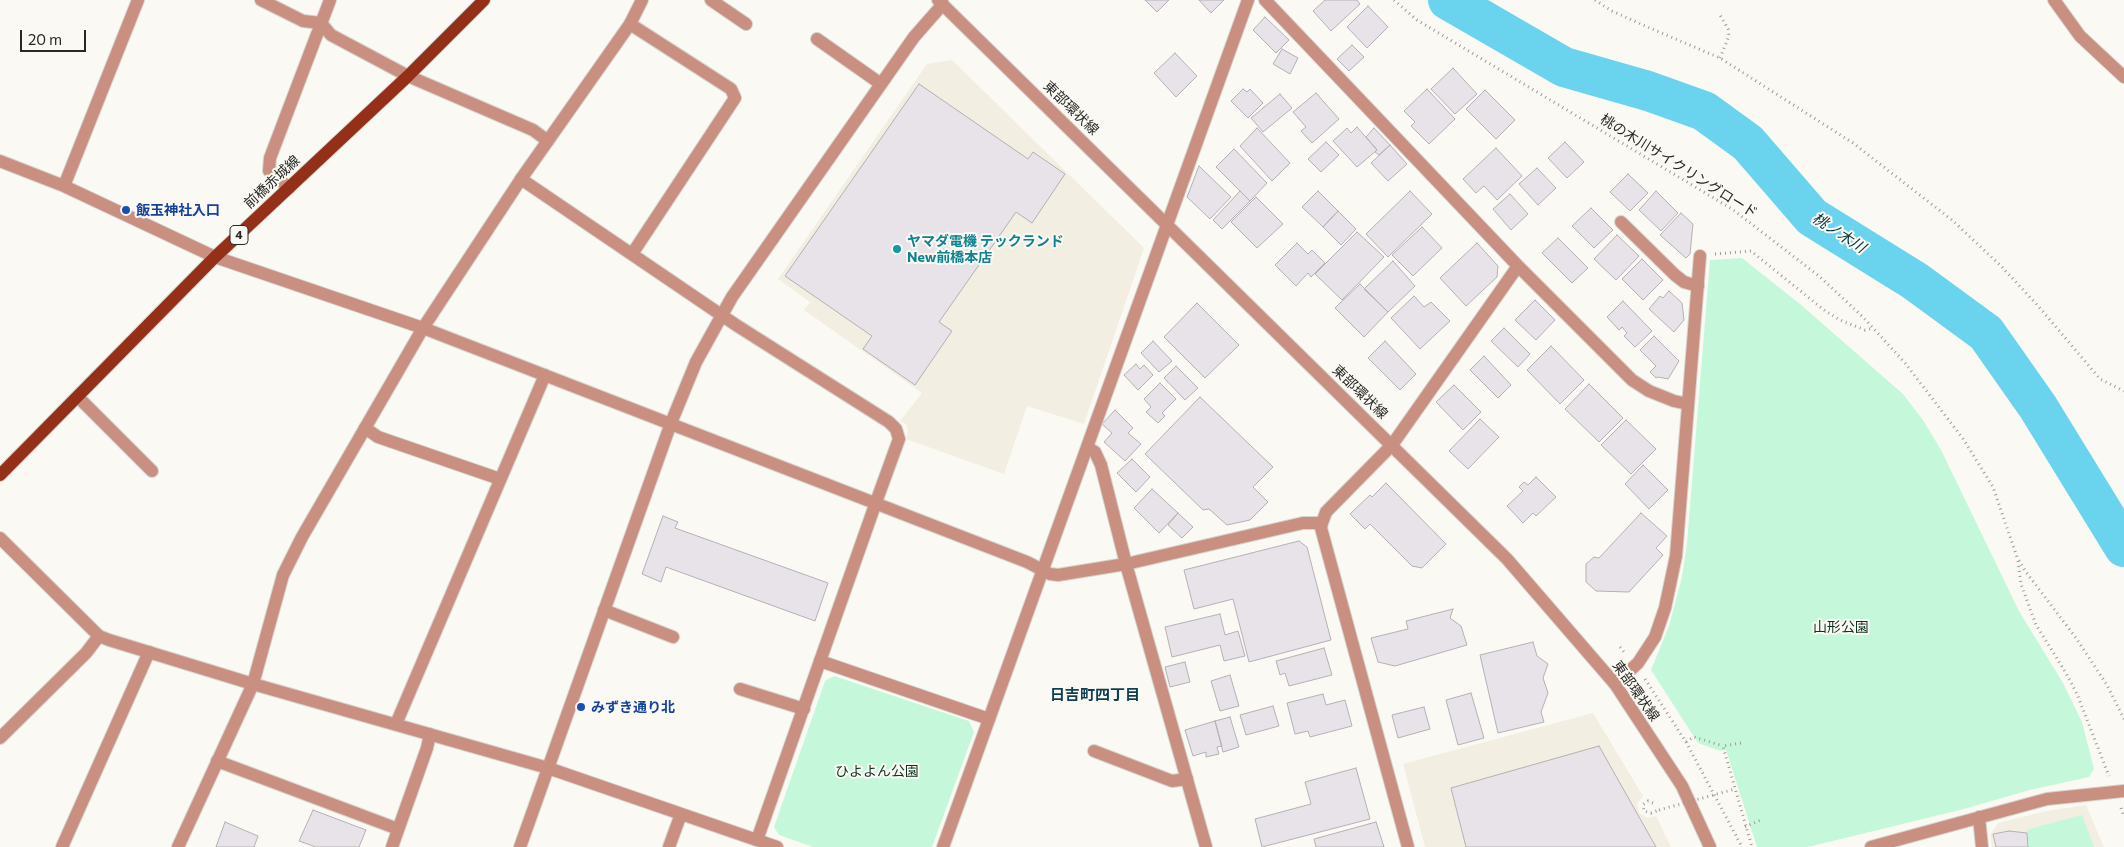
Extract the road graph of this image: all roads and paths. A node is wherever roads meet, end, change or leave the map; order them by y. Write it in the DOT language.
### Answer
graph roads {
  1 [pos="138,0"];
  2 [pos="261,0"];
  3 [pos="330,0"];
  4 [pos="484,0"];
  5 [pos="642,0"];
  6 [pos="711,0"];
  7 [pos="1248,0"];
  8 [pos="1265,0"];
  9 [pos="1394,0"];
  10 [pos="1595,0"];
  11 [pos="2054,0"];
  12 [pos="940,2"];
  13 [pos="1720,15"];
  14 [pos="321,23"];
  15 [pos="630,24"];
  16 [pos="746,24"];
  17 [pos="817,39"];
  18 [pos="1720,58"];
  19 [pos="408,76"];
  20 [pos="2124,77"];
  21 [pos="881,84"];
  22 [pos="548,141"];
  23 [pos="0,161"];
  24 [pos="521,179"];
  25 [pos="64,186"];
  26 [pos="288,188"];
  27 [pos="1621,222"];
  28 [pos="1168,225"];
  29 [pos="632,254"];
  30 [pos="1700,256"];
  31 [pos="216,257"];
  32 [pos="1518,266"];
  33 [pos="1698,286"];
  34 [pos="721,315"];
  35 [pos="423,328"];
  36 [pos="1874,328"];
  37 [pos="545,375"];
  38 [pos="2124,391"];
  39 [pos="78,397"];
  40 [pos="1688,404"];
  41 [pos="671,423"];
  42 [pos="365,428"];
  43 [pos="1392,444"];
  44 [pos="1087,447"];
  45 [pos="152,471"];
  46 [pos="0,476"];
  47 [pos="500,479"];
  48 [pos="875,505"];
  49 [pos="1322,522"];
  50 [pos="0,538"];
  51 [pos="2018,557"];
  52 [pos="1126,564"];
  53 [pos="1043,571"];
  54 [pos="604,610"];
  55 [pos="99,636"];
  56 [pos="673,637"];
  57 [pos="1620,647"];
  58 [pos="149,652"];
  59 [pos="820,661"];
  60 [pos="1635,666"];
  61 [pos="253,684"];
  62 [pos="1614,684"];
  63 [pos="740,689"];
  64 [pos="804,709"];
  65 [pos="989,719"];
  66 [pos="2124,719"];
  67 [pos="396,724"];
  68 [pos="430,734"];
  69 [pos="0,738"];
  70 [pos="1686,742"];
  71 [pos="1740,743"];
  72 [pos="1724,746"];
  73 [pos="1094,751"];
  74 [pos="218,761"];
  75 [pos="548,768"];
  76 [pos="1187,779"];
  77 [pos="1735,789"];
  78 [pos="2120,791"];
  79 [pos="1653,803"];
  80 [pos="681,814"];
  81 [pos="1979,817"];
  82 [pos="1763,819"];
  83 [pos="1745,827"];
  84 [pos="398,830"];
  85 [pos="757,840"];
  86 [pos="62,847"];
  87 [pos="178,847"];
  88 [pos="392,847"];
  89 [pos="520,847"];
  90 [pos="670,847"];
  91 [pos="777,847"];
  92 [pos="943,847"];
  93 [pos="1206,847"];
  94 [pos="1408,847"];
  95 [pos="1710,847"];
  96 [pos="1742,847"];
  97 [pos="1752,847"];
  98 [pos="1871,847"];
  99 [pos="1982,847"];
  1 -- 25 [label="street"];
  2 -- 14 [label="street"];
  3 -- 14 [label="street"];
  4 -- 19 [label="main road, 前橋赤城線 / 4"];
  5 -- 15 [label="street"];
  6 -- 16 [label="street"];
  7 -- 28 [label="street"];
  8 -- 32 [label="street"];
  9 -- 36 [label="path, 桃の木川サイクリングロード"];
  10 -- 18 [label="path"];
  11 -- 20 [label="street"];
  12 -- 21 [label="street"];
  12 -- 28 [label="street, 東部環状線"];
  13 -- 18 [label="path"];
  14 -- 19 [label="street"];
  14 -- 26 [label="street"];
  15 -- 22 [label="street"];
  15 -- 29 [label="street"];
  17 -- 21 [label="street"];
  18 -- 38 [label="path"];
  19 -- 22 [label="street"];
  19 -- 26 [label="main road, 前橋赤城線 / 4"];
  21 -- 34 [label="street"];
  22 -- 24 [label="street"];
  23 -- 25 [label="street"];
  24 -- 29 [label="street"];
  24 -- 35 [label="street"];
  25 -- 31 [label="street"];
  26 -- 31 [label="main road, 前橋赤城線 / 4"];
  27 -- 33 [label="street"];
  28 -- 43 [label="street, 東部環状線"];
  28 -- 44 [label="street"];
  29 -- 34 [label="street"];
  30 -- 33 [label="street"];
  30 -- 36 [label="path"];
  31 -- 35 [label="street"];
  31 -- 39 [label="main road, 前橋赤城線 / 4"];
  32 -- 40 [label="street"];
  32 -- 43 [label="street"];
  33 -- 40 [label="street"];
  34 -- 41 [label="street"];
  34 -- 48 [label="street"];
  35 -- 37 [label="street"];
  35 -- 42 [label="street"];
  36 -- 51 [label="path, 桃の木川サイクリングロード"];
  37 -- 41 [label="street"];
  37 -- 47 [label="street"];
  39 -- 45 [label="street"];
  39 -- 46 [label="main road, 前橋赤城線 / 4"];
  40 -- 60 [label="street"];
  41 -- 48 [label="street"];
  41 -- 54 [label="street"];
  42 -- 47 [label="street"];
  42 -- 61 [label="street"];
  43 -- 49 [label="street"];
  43 -- 62 [label="street, 東部環状線"];
  44 -- 52 [label="street"];
  44 -- 53 [label="street"];
  47 -- 67 [label="street"];
  48 -- 53 [label="street"];
  48 -- 59 [label="street"];
  49 -- 52 [label="street"];
  49 -- 94 [label="street"];
  50 -- 55 [label="street"];
  51 -- 66 [label="path, 桃の木川サイクリングロード"];
  51 -- 78 [label="path"];
  52 -- 53 [label="street"];
  52 -- 76 [label="street"];
  53 -- 65 [label="street"];
  54 -- 56 [label="street"];
  54 -- 75 [label="street"];
  55 -- 58 [label="street"];
  55 -- 69 [label="street"];
  57 -- 60 [label="path"];
  58 -- 61 [label="street"];
  58 -- 86 [label="street"];
  59 -- 64 [label="street"];
  59 -- 65 [label="street"];
  60 -- 62 [label="street"];
  60 -- 70 [label="path"];
  61 -- 67 [label="street"];
  61 -- 74 [label="street"];
  62 -- 95 [label="street, 東部環状線"];
  63 -- 64 [label="street"];
  64 -- 85 [label="street"];
  65 -- 92 [label="street"];
  67 -- 68 [label="street"];
  68 -- 75 [label="street"];
  68 -- 84 [label="street"];
  70 -- 72 [label="path"];
  70 -- 96 [label="path"];
  71 -- 72 [label="path"];
  72 -- 77 [label="path"];
  73 -- 76 [label="street"];
  74 -- 84 [label="street"];
  74 -- 87 [label="street"];
  75 -- 80 [label="street"];
  75 -- 89 [label="street"];
  76 -- 93 [label="street"];
  77 -- 79 [label="path, bridge"];
  77 -- 83 [label="path"];
  78 -- 81 [label="street"];
  80 -- 85 [label="street"];
  80 -- 90 [label="street"];
  81 -- 98 [label="street"];
  81 -- 99 [label="street"];
  82 -- 83 [label="path"];
  83 -- 97 [label="path"];
  84 -- 88 [label="street"];
  85 -- 91 [label="street"];
}
